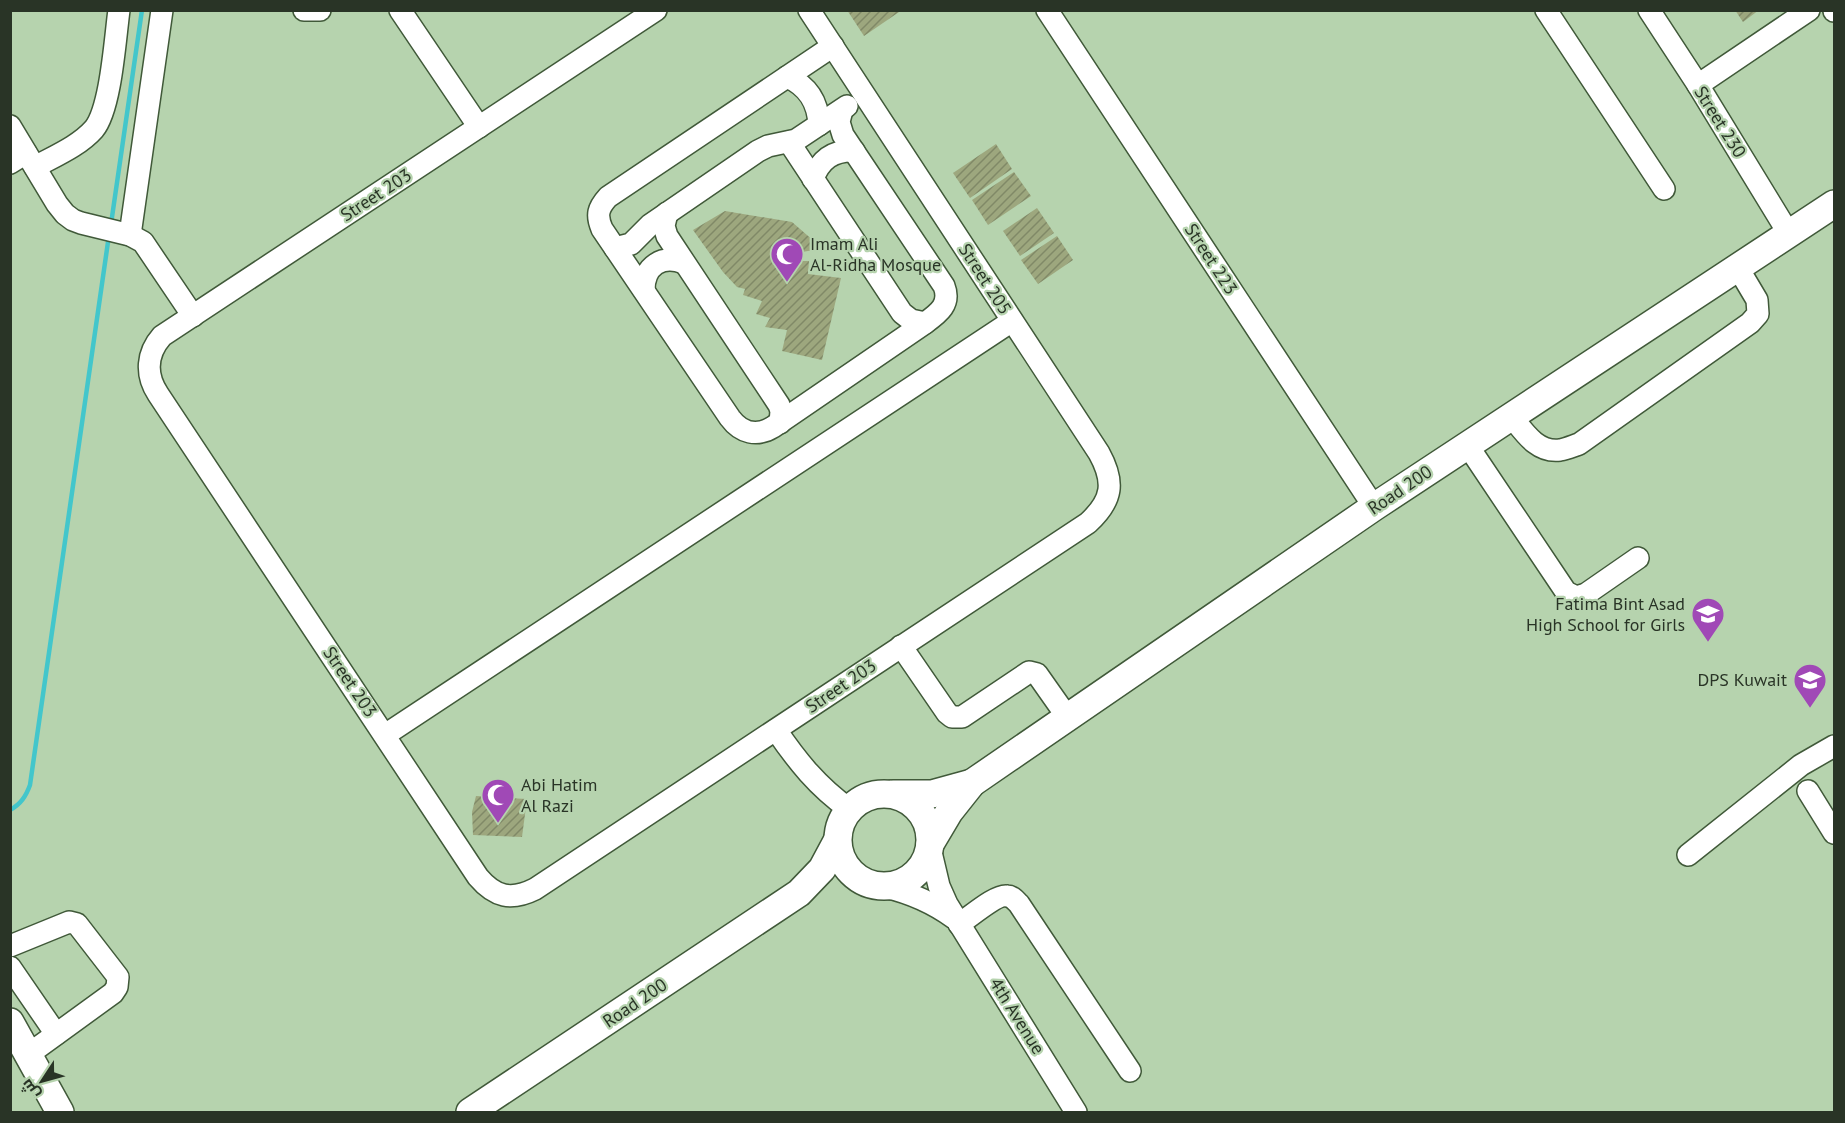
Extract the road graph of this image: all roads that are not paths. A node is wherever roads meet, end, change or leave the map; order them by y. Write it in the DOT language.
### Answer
graph roads {
  1 [pos="119,10"];
  2 [pos="162,10"];
  3 [pos="304,10"];
  4 [pos="320,10"];
  5 [pos="400,10"];
  6 [pos="656,10"];
  7 [pos="809,10"];
  8 [pos="1047,10"];
  9 [pos="1546,10"];
  10 [pos="1648,10"];
  11 [pos="1809,10"];
  12 [pos="833,46"];
  13 [pos="787,77"];
  14 [pos="1698,85"];
  15 [pos="864,94"];
  16 [pos="842,110"];
  17 [pos="819,125"];
  18 [pos="10,126"];
  19 [pos="478,127"];
  20 [pos="789,142"];
  21 [pos="854,151"];
  22 [pos="24,161"];
  23 [pos="813,179"];
  24 [pos="1664,189"];
  25 [pos="1834,204"];
  26 [pos="667,213"];
  27 [pos="126,234"];
  28 [pos="1789,234"];
  29 [pos="615,248"];
  30 [pos="684,263"];
  31 [pos="1738,268"];
  32 [pos="644,290"];
  33 [pos="193,316"];
  34 [pos="1012,321"];
  35 [pos="925,323"];
  36 [pos="1512,417"];
  37 [pos="780,423"];
  38 [pos="1468,446"];
  39 [pos="1110,492"];
  40 [pos="1374,507"];
  41 [pos="1638,558"];
  42 [pos="901,646"];
  43 [pos="1068,718"];
  44 [pos="776,730"];
  45 [pos="385,735"];
  46 [pos="1834,746"];
  47 [pos="972,783"];
  48 [pos="1808,791"];
  49 [pos="891,794"];
  50 [pos="849,809"];
  51 [pos="1834,832"];
  52 [pos="837,841"];
  53 [pos="930,846"];
  54 [pos="1688,855"];
  55 [pos="876,885"];
  56 [pos="800,893"];
  57 [pos="958,922"];
  58 [pos="10,946"];
  59 [pos="10,967"];
  60 [pos="10,1022"];
  61 [pos="56,1034"];
  62 [pos="29,1054"];
  63 [pos="1130,1071"];
  64 [pos="60,1113"];
  65 [pos="470,1113"];
  66 [pos="1076,1113"];
  1 -- 22 [label="street"];
  2 -- 27 [label="street"];
  3 -- 4 [label="street"];
  5 -- 19 [label="street"];
  6 -- 19 [label="street, Street 203"];
  7 -- 12 [label="street, Street 205"];
  8 -- 40 [label="street, Street 223"];
  9 -- 24 [label="street"];
  10 -- 14 [label="street, Street 230"];
  11 -- 14 [label="street"];
  12 -- 13 [label="street"];
  12 -- 15 [label="street, Street 205"];
  13 -- 17 [label="street"];
  13 -- 29 [label="street"];
  14 -- 28 [label="street, Street 230"];
  15 -- 16 [label="street"];
  15 -- 34 [label="street, Street 205"];
  16 -- 17 [label="street"];
  16 -- 21 [label="street"];
  17 -- 20 [label="street"];
  18 -- 22 [label="street"];
  19 -- 33 [label="street, Street 203"];
  20 -- 23 [label="street"];
  20 -- 26 [label="street"];
  21 -- 23 [label="street"];
  21 -- 35 [label="street"];
  22 -- 27 [label="street"];
  23 -- 35 [label="street"];
  25 -- 28 [label="main road, Road 200"];
  26 -- 29 [label="street"];
  26 -- 30 [label="street"];
  27 -- 33 [label="street"];
  28 -- 31 [label="main road, Road 200"];
  29 -- 32 [label="street"];
  30 -- 32 [label="street"];
  30 -- 37 [label="street"];
  31 -- 36 [label="main road, Road 200"];
  31 -- 36 [label="street"];
  32 -- 37 [label="street"];
  33 -- 45 [label="street, Street 203"];
  34 -- 39 [label="street, Street 205"];
  34 -- 45 [label="street"];
  35 -- 37 [label="street"];
  36 -- 38 [label="main road, Road 200"];
  38 -- 40 [label="main road, Road 200"];
  38 -- 41 [label="street"];
  39 -- 42 [label="street, Street 203"];
  40 -- 43 [label="main road, Road 200"];
  42 -- 43 [label="street"];
  42 -- 44 [label="street, Street 203"];
  43 -- 47 [label="main road, Road 200"];
  44 -- 45 [label="street, Street 203"];
  44 -- 50 [label="street"];
  46 -- 54 [label="street"];
  47 -- 49 [label="main road, Road 200"];
  47 -- 53 [label="main road, Road 200"];
  48 -- 51 [label="street"];
  49 -- 50 [label="main road"];
  49 -- 53 [label="main road"];
  50 -- 52 [label="main road"];
  52 -- 55 [label="main road"];
  52 -- 56 [label="main road, Road 200"];
  53 -- 55 [label="main road"];
  53 -- 57 [label="street, 4th Avenue"];
  55 -- 56 [label="main road, Road 200"];
  55 -- 57 [label="street, 4th Avenue"];
  56 -- 65 [label="main road, Road 200"];
  57 -- 63 [label="street"];
  57 -- 66 [label="street, 4th Avenue"];
  58 -- 61 [label="street"];
  59 -- 61 [label="street"];
  60 -- 62 [label="main road"];
  61 -- 62 [label="street"];
  62 -- 64 [label="main road"];
}
